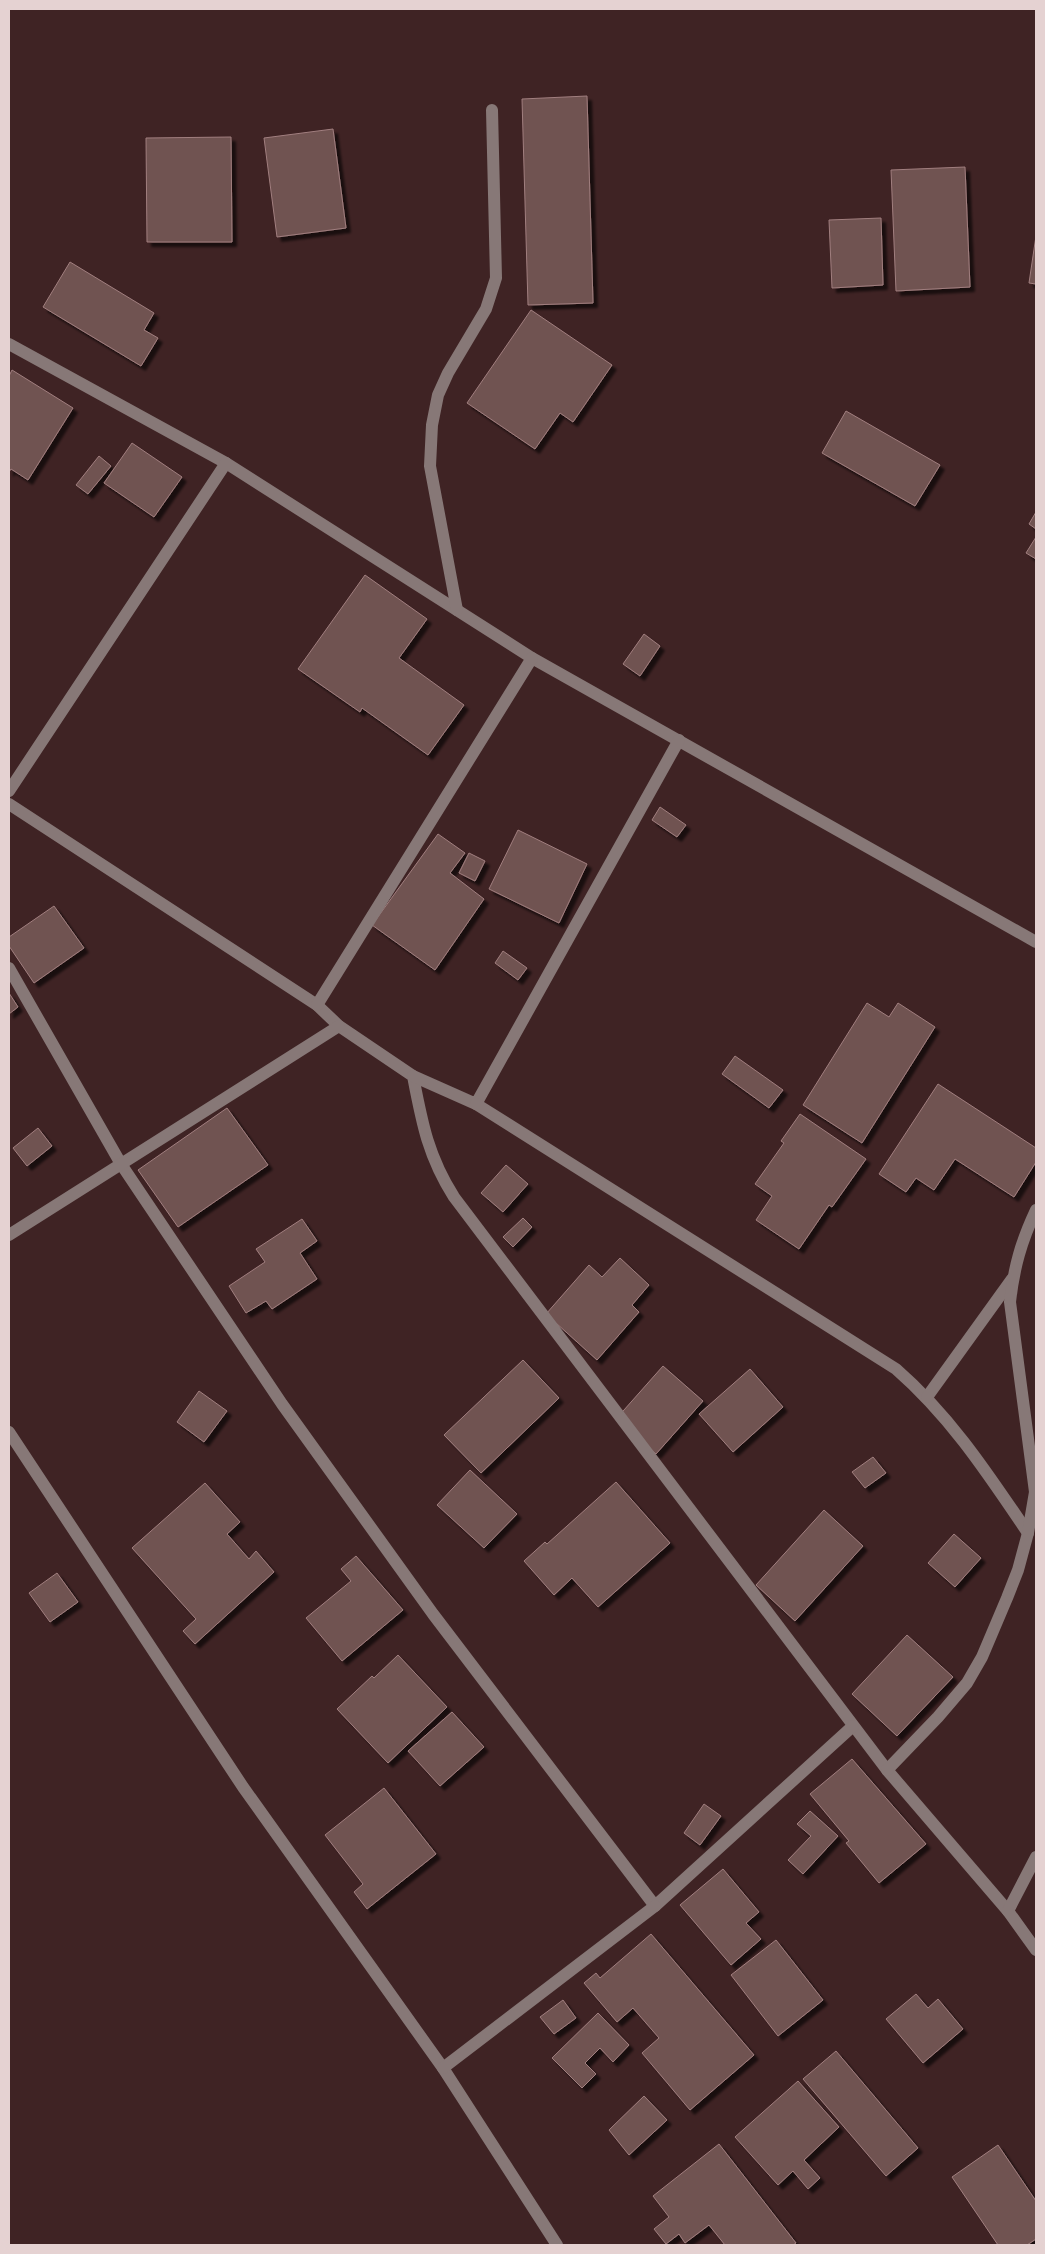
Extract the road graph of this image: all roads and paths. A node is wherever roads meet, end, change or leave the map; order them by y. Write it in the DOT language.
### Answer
graph roads {
  1 [pos="492,110"];
  2 [pos="11,350"];
  3 [pos="226,463"];
  4 [pos="457,610"];
  5 [pos="532,658"];
  6 [pos="679,740"];
  7 [pos="9,791"];
  8 [pos="9,804"];
  9 [pos="1036,942"];
  10 [pos="9,968"];
  11 [pos="317,1005"];
  12 [pos="339,1026"];
  13 [pos="413,1076"];
  14 [pos="476,1104"];
  15 [pos="121,1164"];
  16 [pos="1036,1210"];
  17 [pos="9,1235"];
  18 [pos="1013,1278"];
  19 [pos="927,1397"];
  20 [pos="9,1432"];
  21 [pos="1028,1533"];
  22 [pos="853,1726"];
  23 [pos="887,1770"];
  24 [pos="1036,1857"];
  25 [pos="655,1906"];
  26 [pos="1008,1911"];
  27 [pos="1036,1950"];
  28 [pos="443,2068"];
  29 [pos="557,2245"];
  1 -- 4 [label="street"];
  2 -- 3 [label="street"];
  3 -- 4 [label="street"];
  3 -- 7 [label="street"];
  4 -- 5 [label="street"];
  5 -- 6 [label="street"];
  5 -- 11 [label="street"];
  6 -- 9 [label="street"];
  6 -- 14 [label="street"];
  8 -- 11 [label="street"];
  10 -- 15 [label="street"];
  11 -- 12 [label="street"];
  12 -- 13 [label="street"];
  12 -- 15 [label="street"];
  13 -- 14 [label="street"];
  13 -- 22 [label="street"];
  14 -- 19 [label="street"];
  15 -- 17 [label="street"];
  15 -- 25 [label="street"];
  16 -- 18 [label="street"];
  18 -- 19 [label="street"];
  18 -- 21 [label="street"];
  19 -- 21 [label="street"];
  20 -- 28 [label="street"];
  21 -- 23 [label="street"];
  22 -- 23 [label="street"];
  22 -- 25 [label="street"];
  23 -- 26 [label="street"];
  24 -- 26 [label="street"];
  25 -- 28 [label="street"];
  26 -- 27 [label="street"];
  28 -- 29 [label="street"];
}
